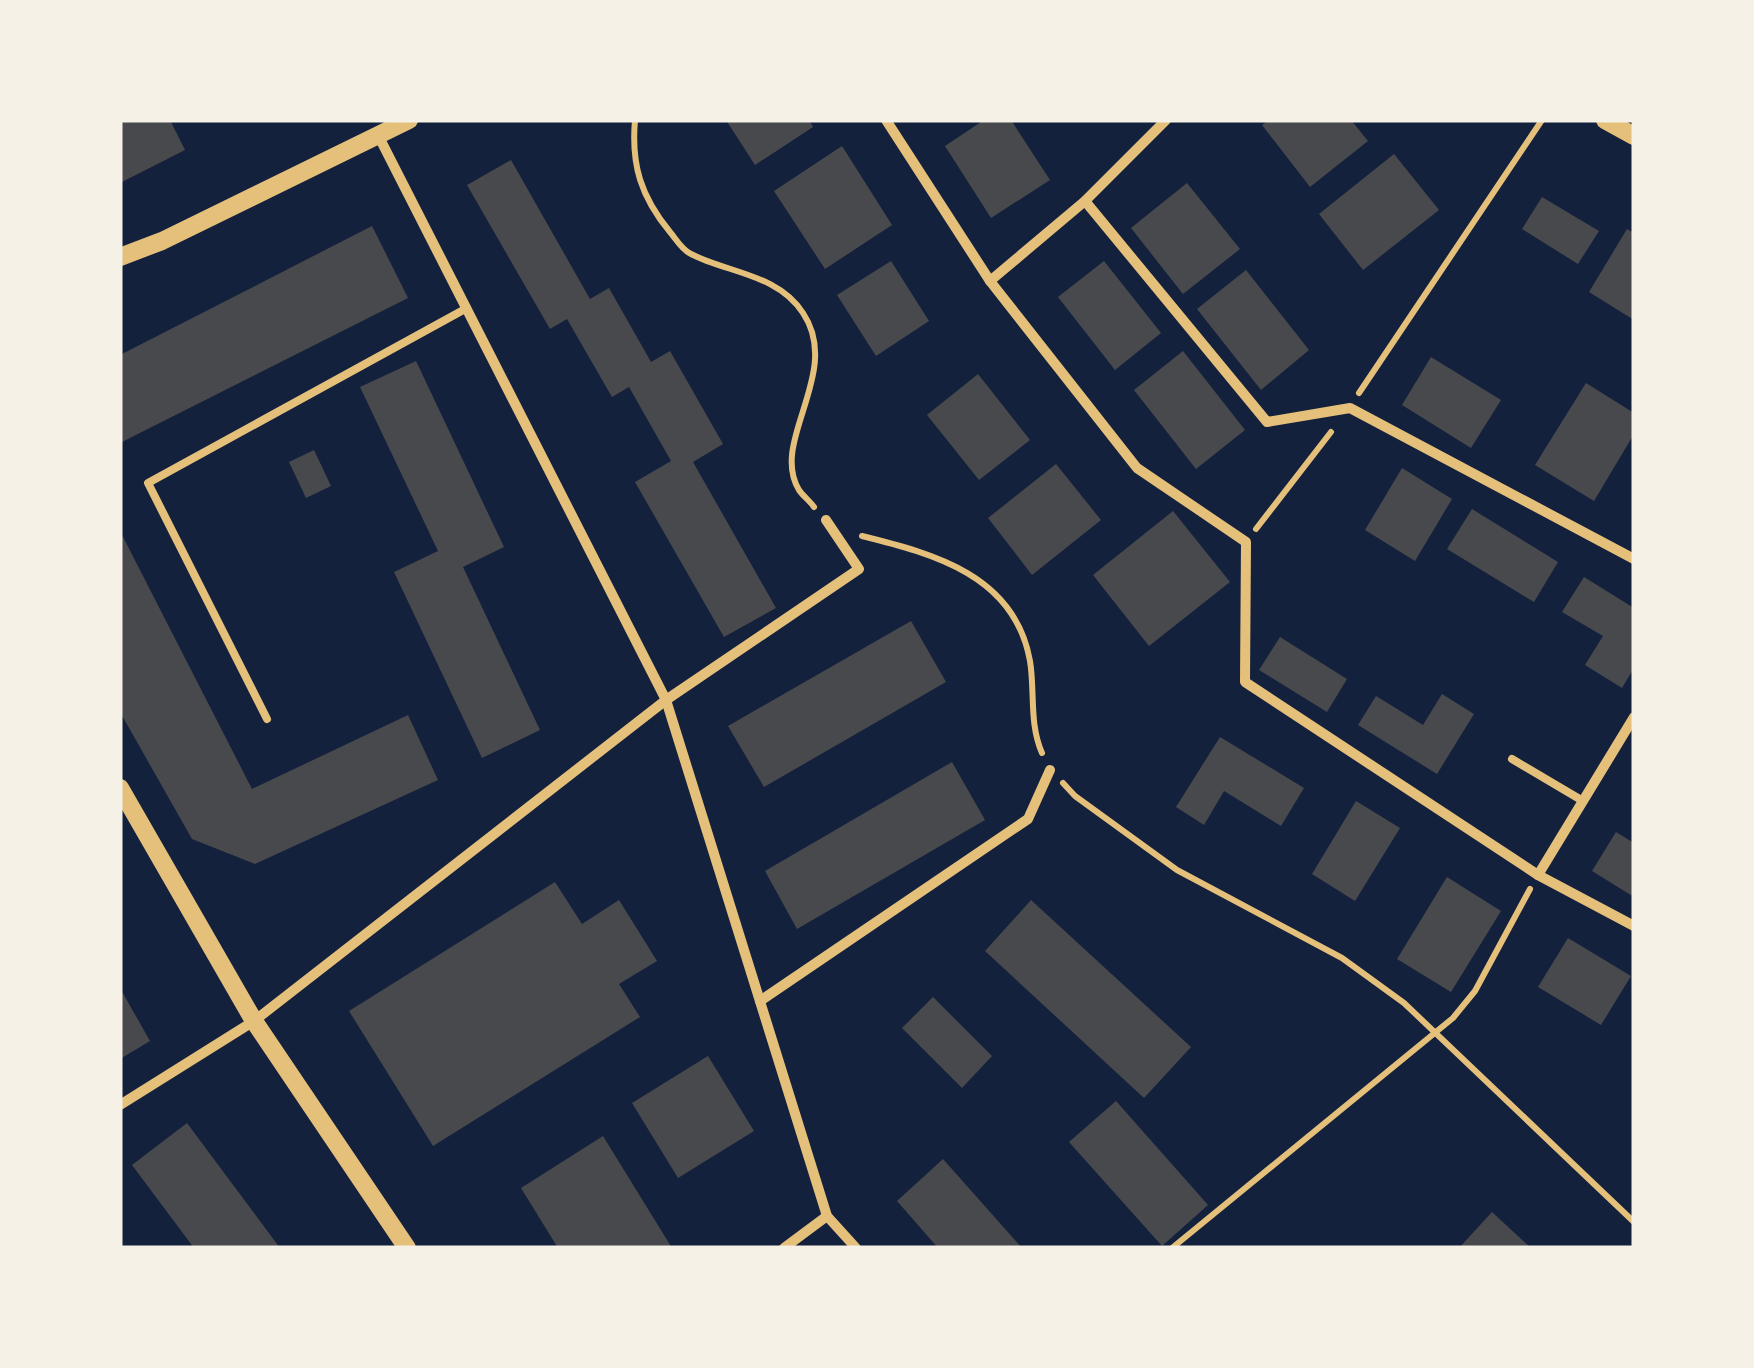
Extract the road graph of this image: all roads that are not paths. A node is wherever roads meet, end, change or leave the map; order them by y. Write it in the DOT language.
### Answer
graph roads {
  1 [pos="409,120"];
  2 [pos="886,120"];
  3 [pos="1166,120"];
  4 [pos="1605,120"];
  5 [pos="378,135"];
  6 [pos="1634,136"];
  7 [pos="1085,201"];
  8 [pos="162,241"];
  9 [pos="120,257"];
  10 [pos="120,270"];
  11 [pos="990,281"];
  12 [pos="467,308"];
  13 [pos="826,520"];
  14 [pos="1634,558"];
  15 [pos="666,700"];
  16 [pos="1634,717"];
  17 [pos="267,719"];
  18 [pos="1512,760"];
  19 [pos="1050,770"];
  20 [pos="120,788"];
  21 [pos="1583,800"];
  22 [pos="1538,875"];
  23 [pos="1634,926"];
  24 [pos="760,1001"];
  25 [pos="254,1021"];
  26 [pos="120,1105"];
  27 [pos="827,1216"];
  28 [pos="407,1248"];
  29 [pos="784,1248"];
  30 [pos="856,1248"];
  1 -- 5 [label="street"];
  2 -- 11 [label="street"];
  3 -- 7 [label="street"];
  4 -- 6 [label="street"];
  5 -- 8 [label="street"];
  5 -- 12 [label="street"];
  7 -- 11 [label="street"];
  7 -- 14 [label="street"];
  8 -- 9 [label="street"];
  8 -- 10 [label="street"];
  11 -- 22 [label="street"];
  12 -- 15 [label="street"];
  12 -- 17 [label="lane"];
  13 -- 15 [label="street"];
  15 -- 24 [label="street"];
  15 -- 25 [label="street"];
  16 -- 21 [label="street"];
  18 -- 21 [label="lane"];
  19 -- 24 [label="street"];
  20 -- 25 [label="street"];
  21 -- 22 [label="street"];
  22 -- 23 [label="street"];
  24 -- 27 [label="street"];
  25 -- 26 [label="street"];
  25 -- 28 [label="street"];
  27 -- 29 [label="street"];
  27 -- 30 [label="street"];
}
